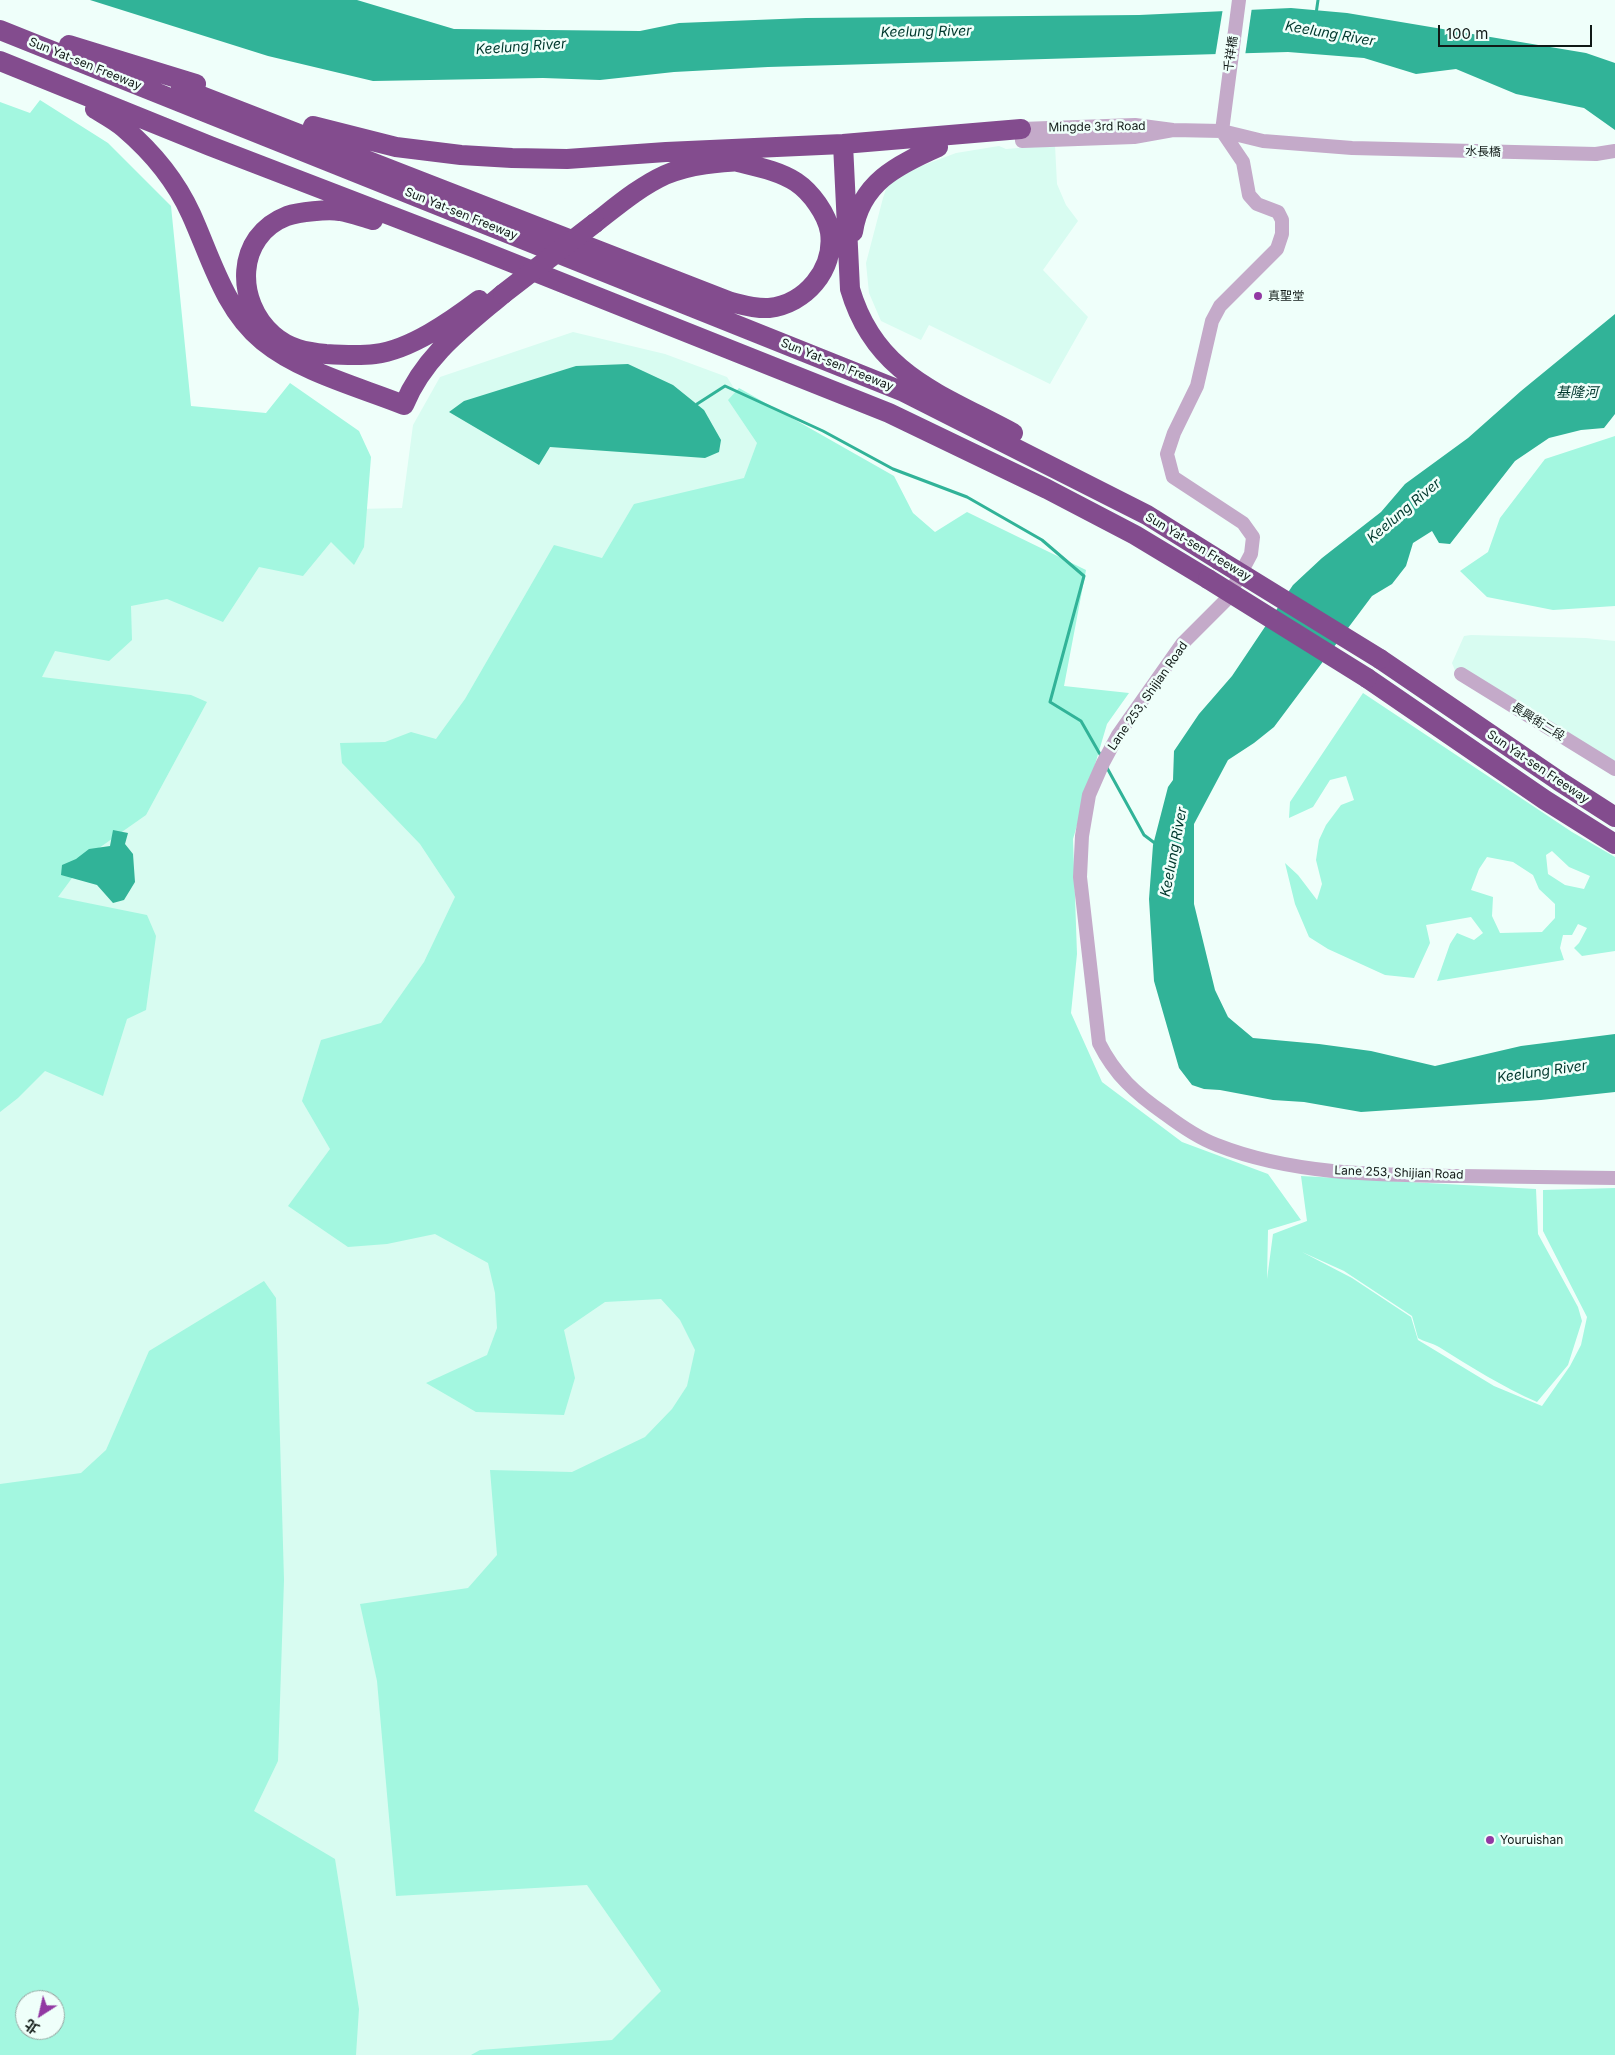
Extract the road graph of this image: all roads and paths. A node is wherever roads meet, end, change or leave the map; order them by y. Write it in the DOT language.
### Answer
graph roads {
  1 [pos="1239,0"];
  2 [pos="0,18"];
  3 [pos="0,30"];
  4 [pos="69,45"];
  5 [pos="0,61"];
  6 [pos="0,67"];
  7 [pos="1222,131"];
  8 [pos="1021,135"];
  9 [pos="938,147"];
  10 [pos="1352,148"];
  11 [pos="843,150"];
  12 [pos="1615,151"];
  13 [pos="738,155"];
  14 [pos="475,248"];
  15 [pos="849,257"];
  16 [pos="500,290"];
  17 [pos="1147,515"];
  18 [pos="1461,674"];
  19 [pos="1615,769"];
  20 [pos="1615,817"];
  21 [pos="1615,844"];
  22 [pos="1615,1178"];
  1 -- 7 [label="street, 千祥橋"];
  2 -- 4 [label="highway"];
  3 -- 17 [label="highway, Sun Yat-sen Freeway"];
  4 -- 13 [label="highway"];
  4 -- 13 [label="highway"];
  5 -- 14 [label="highway, Sun Yat-sen Freeway"];
  6 -- 16 [label="highway"];
  7 -- 8 [label="street, Mingde 3rd Road"];
  7 -- 10 [label="street, Mingde 3rd Road"];
  7 -- 22 [label="street, Lane 253, Shijian Road"];
  8 -- 9 [label="highway"];
  8 -- 11 [label="highway"];
  9 -- 11 [label="highway"];
  9 -- 15 [label="highway"];
  10 -- 12 [label="street, 水長橋"];
  11 -- 13 [label="highway"];
  11 -- 15 [label="highway"];
  13 -- 16 [label="highway"];
  14 -- 16 [label="highway"];
  14 -- 21 [label="highway, Sun Yat-sen Freeway, bridge"];
  15 -- 17 [label="highway"];
  17 -- 20 [label="highway, Sun Yat-sen Freeway, bridge"];
  18 -- 19 [label="street, 長興街二段"];
}
